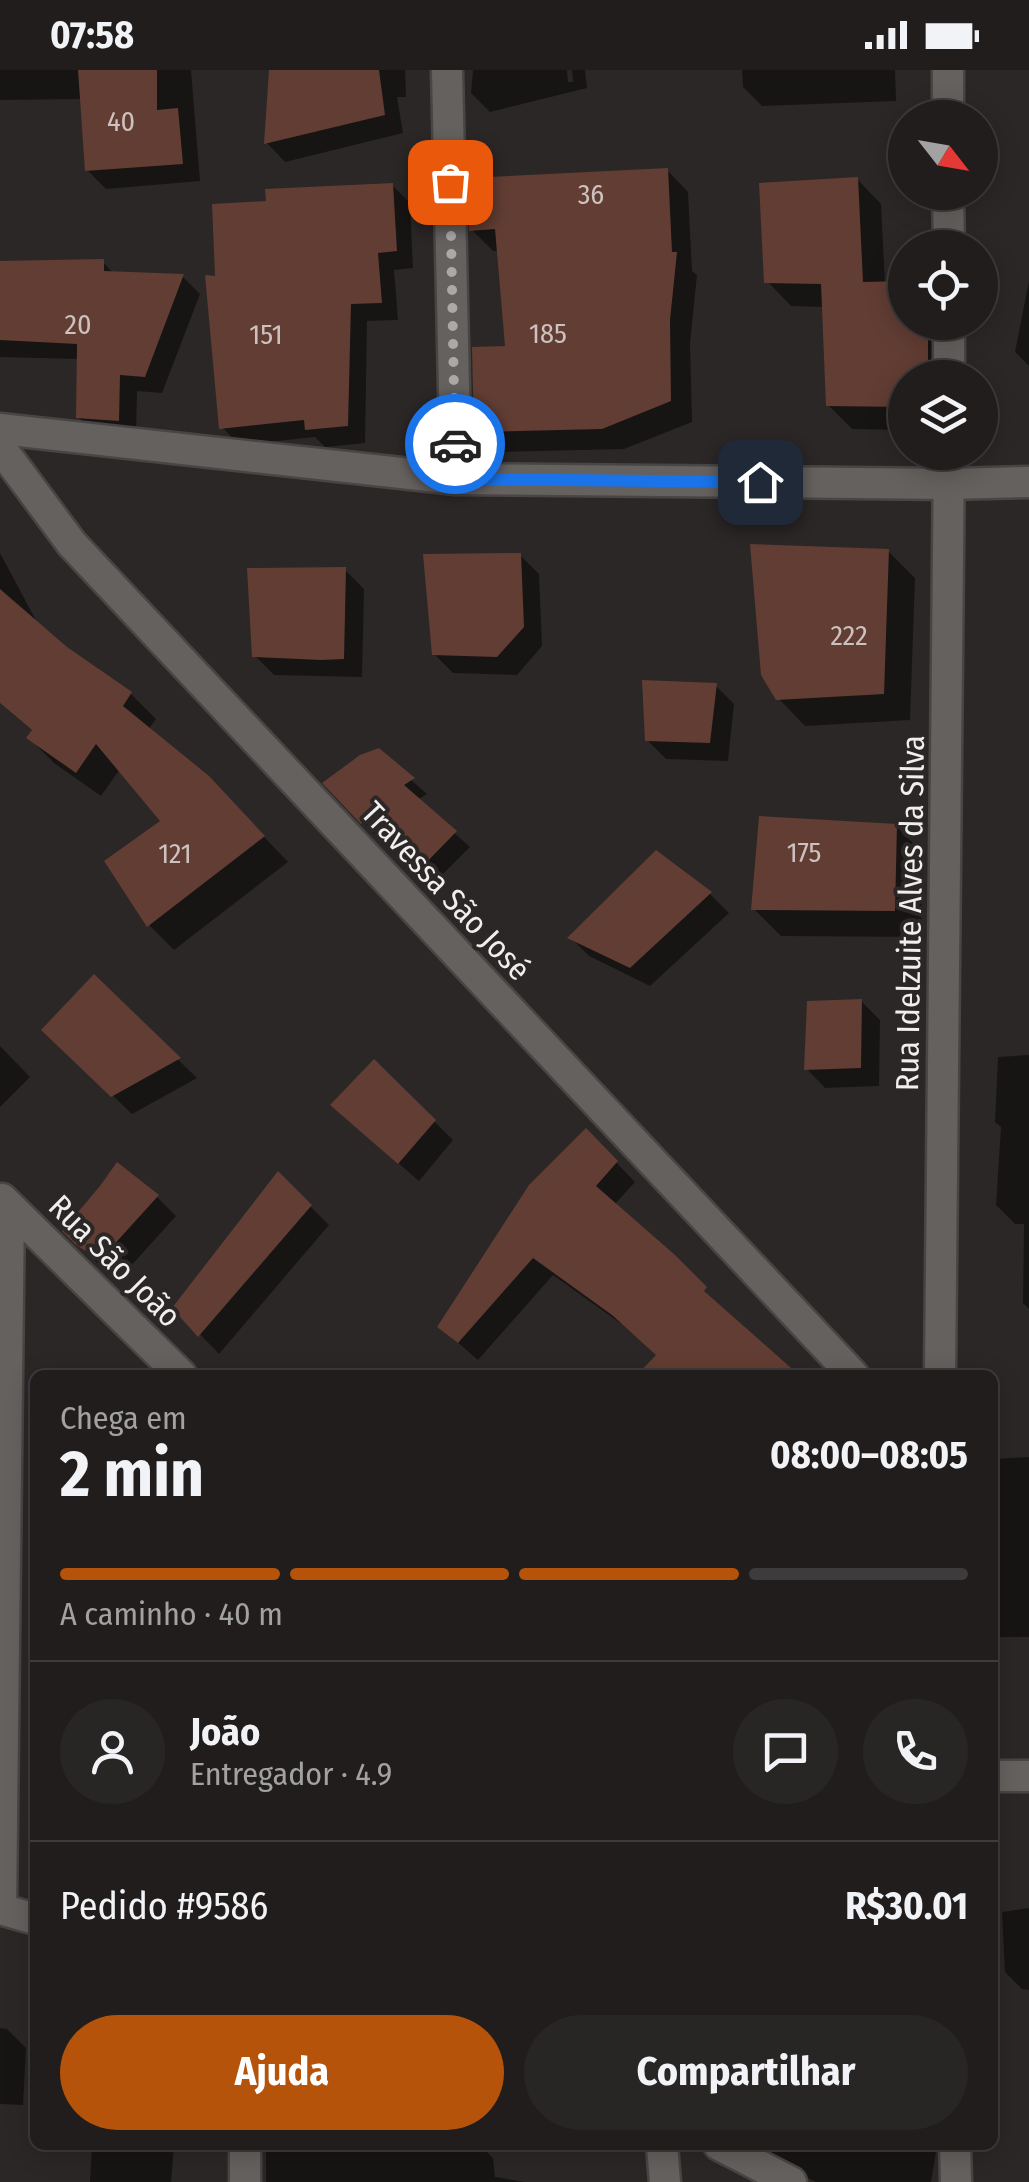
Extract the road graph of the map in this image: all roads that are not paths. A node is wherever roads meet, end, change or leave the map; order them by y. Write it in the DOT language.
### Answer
graph roads {
  1 [pos="447,70"];
  2 [pos="948,70"];
  3 [pos="948,100"];
  4 [pos="0,429"];
  5 [pos="0,446"];
  6 [pos="950,470"];
  7 [pos="456,479"];
  8 [pos="1029,482"];
  9 [pos="950,484"];
  10 [pos="4,1201"];
  11 [pos="176,1370"];
  12 [pos="848,1370"];
  13 [pos="940,1370"];
  14 [pos="998,1776"];
  15 [pos="1029,1776"];
  16 [pos="0,1909"];
  17 [pos="30,1918"];
  18 [pos="245,2150"];
  19 [pos="662,2150"];
  20 [pos="729,2150"];
  21 [pos="955,2150"];
  22 [pos="245,2182"];
  23 [pos="665,2182"];
  24 [pos="792,2182"];
  25 [pos="956,2182"];
  1 -- 7 [label="street"];
  2 -- 3 [label="street"];
  4 -- 7 [label="street"];
  5 -- 12 [label="street, Travessa São José"];
  6 -- 9 [label="street, Rua Idelzuite Alves da Silva"];
  7 -- 9 [label="street"];
  8 -- 9 [label="street"];
  9 -- 13 [label="street, Rua Idelzuite Alves da Silva"];
  10 -- 11 [label="street, Rua São João"];
  10 -- 16 [label="street"];
  14 -- 15 [label="street"];
  16 -- 17 [label="street"];
  18 -- 22 [label="street"];
  19 -- 23 [label="street"];
  20 -- 24 [label="street"];
  21 -- 25 [label="street"];
}
